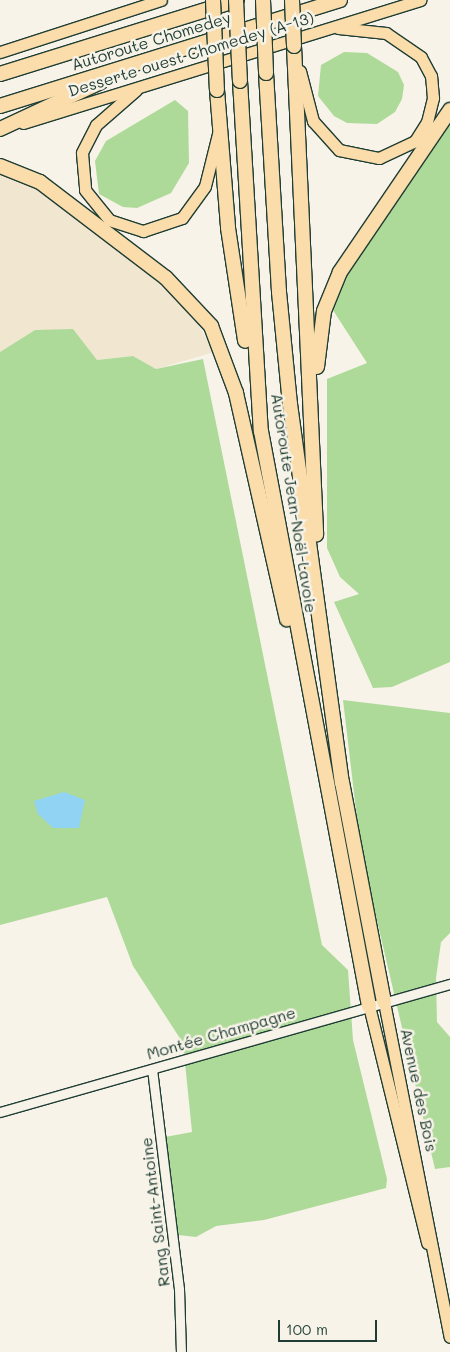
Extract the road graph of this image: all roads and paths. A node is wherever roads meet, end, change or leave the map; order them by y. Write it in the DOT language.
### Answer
graph roads {
  1 [pos="161,0"];
  2 [pos="213,0"];
  3 [pos="237,0"];
  4 [pos="263,0"];
  5 [pos="292,0"];
  6 [pos="340,0"];
  7 [pos="420,0"];
  8 [pos="331,28"];
  9 [pos="0,52"];
  10 [pos="140,63"];
  11 [pos="297,65"];
  12 [pos="0,74"];
  13 [pos="138,88"];
  14 [pos="0,106"];
  15 [pos="450,110"];
  16 [pos="219,127"];
  17 [pos="0,129"];
  18 [pos="0,166"];
  19 [pos="313,430"];
  20 [pos="262,431"];
  21 [pos="316,568"];
  22 [pos="312,716"];
  23 [pos="450,984"];
  24 [pos="384,1002"];
  25 [pos="369,1006"];
  26 [pos="152,1069"];
  27 [pos="0,1112"];
  28 [pos="436,1273"];
  29 [pos="450,1336"];
  30 [pos="181,1352"];
  1 -- 9 [label="main road"];
  2 -- 16 [label="highway, bridge"];
  3 -- 12 [label="highway, Autoroute Chomedey"];
  3 -- 20 [label="highway, Autoroute Jean-Noël-Lavoie, bridge"];
  4 -- 21 [label="highway, Autoroute Jean-Noël-Lavoie, bridge"];
  5 -- 11 [label="highway, bridge"];
  6 -- 10 [label="highway, Autoroute Chomedey"];
  7 -- 8 [label="main road, Desserte ouest Chomedey (A-13)"];
  8 -- 11 [label="main road"];
  8 -- 13 [label="main road, Desserte ouest Chomedey (A-13)"];
  10 -- 14 [label="highway, Autoroute Chomedey"];
  10 -- 17 [label="highway"];
  11 -- 19 [label="highway"];
  13 -- 16 [label="main road"];
  13 -- 17 [label="main road, Desserte ouest Chomedey (A-13)"];
  15 -- 19 [label="highway"];
  16 -- 20 [label="highway"];
  18 -- 22 [label="highway"];
  19 -- 21 [label="highway"];
  20 -- 22 [label="highway, Autoroute Jean-Noël-Lavoie"];
  21 -- 24 [label="highway, Autoroute Jean-Noël-Lavoie"];
  22 -- 25 [label="highway, Autoroute Jean-Noël-Lavoie"];
  23 -- 24 [label="street, Montée Champagne"];
  24 -- 25 [label="street, Montée Champagne"];
  24 -- 28 [label="main road, Avenue des Bois"];
  25 -- 26 [label="street, Montée Champagne"];
  25 -- 28 [label="main road, Avenue des Bois"];
  26 -- 27 [label="street, Montée Champagne"];
  26 -- 30 [label="street, Rang Saint-Antoine"];
  28 -- 29 [label="main road, Avenue des Bois"];
}
